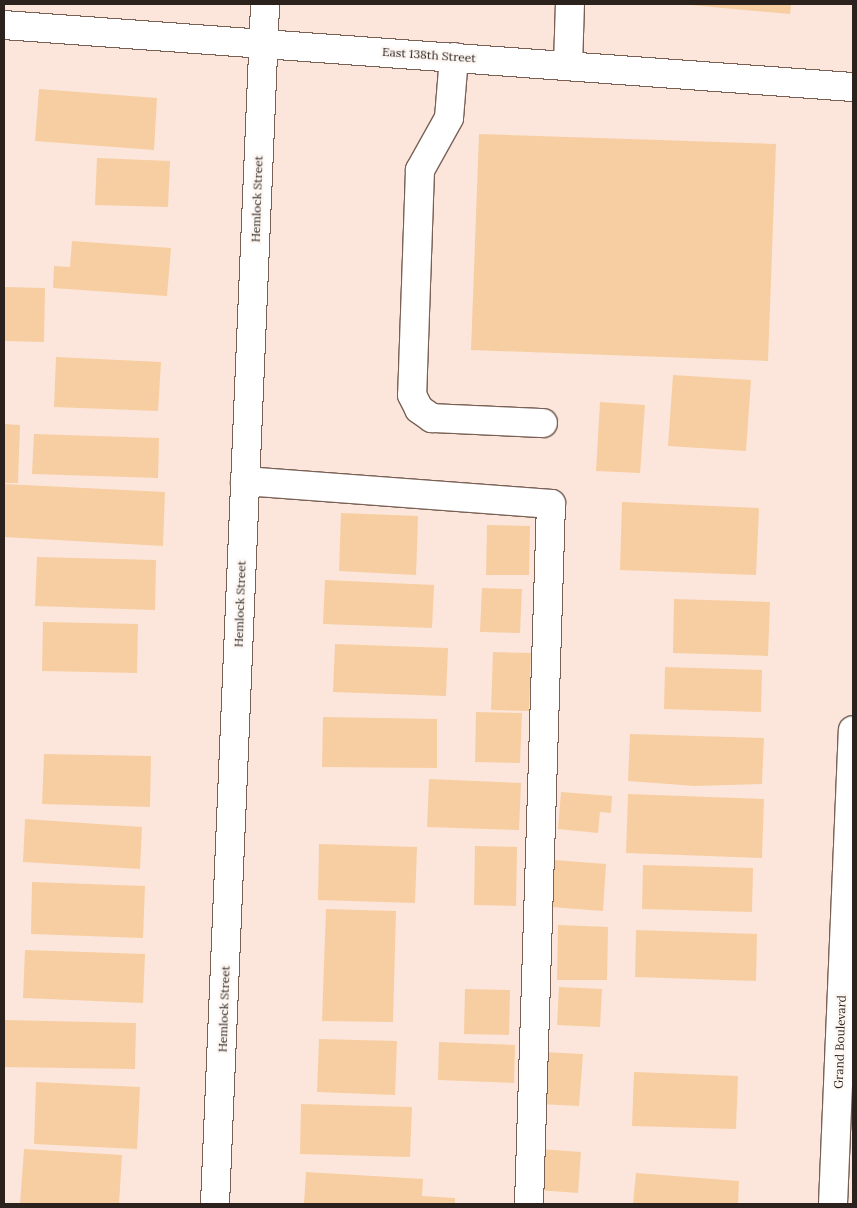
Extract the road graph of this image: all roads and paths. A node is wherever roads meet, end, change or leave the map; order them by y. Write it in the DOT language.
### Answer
graph roads {
  1 [pos="265,4"];
  2 [pos="570,4"];
  3 [pos="4,25"];
  4 [pos="263,43"];
  5 [pos="454,57"];
  6 [pos="568,66"];
  7 [pos="853,87"];
  8 [pos="543,423"];
  9 [pos="246,481"];
  10 [pos="853,730"];
  11 [pos="216,1204"];
  12 [pos="529,1204"];
  13 [pos="833,1204"];
  1 -- 4 [label="street, Hemlock Street"];
  2 -- 6 [label="street"];
  3 -- 4 [label="street, East 138th Street"];
  4 -- 5 [label="street, East 138th Street"];
  4 -- 9 [label="street, Hemlock Street"];
  5 -- 6 [label="street, East 138th Street"];
  5 -- 8 [label="street"];
  6 -- 7 [label="street, East 138th Street"];
  9 -- 11 [label="street, Hemlock Street"];
  9 -- 12 [label="street"];
  10 -- 13 [label="street, Grand Boulevard"];
}
